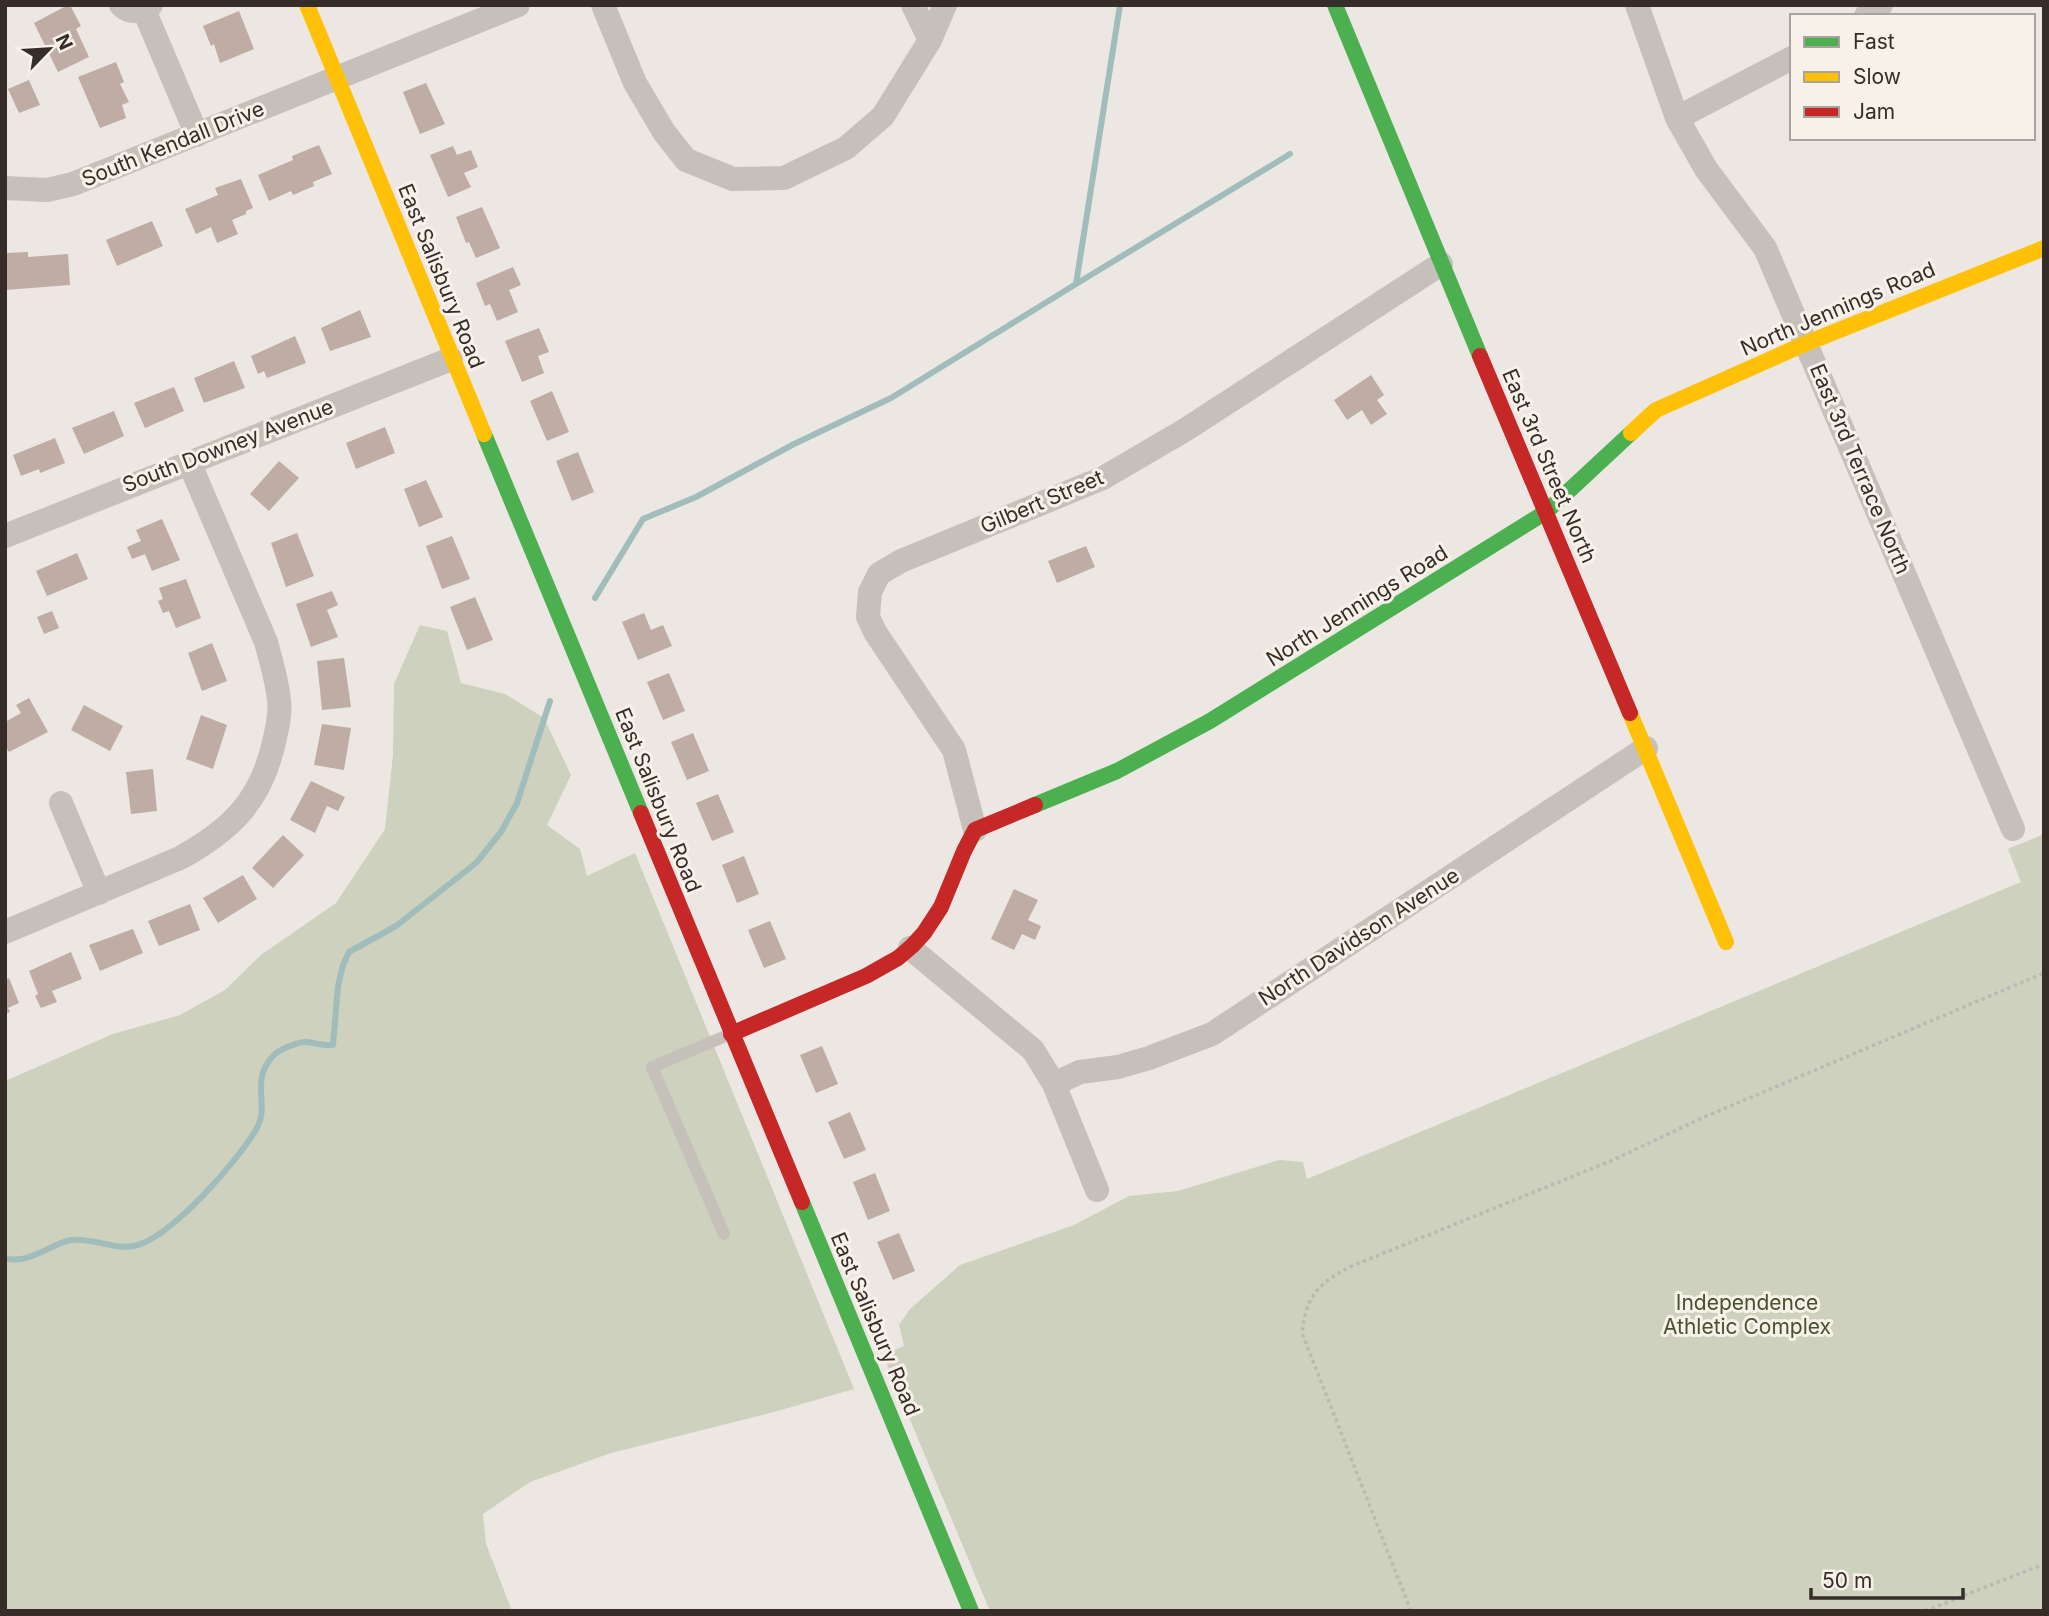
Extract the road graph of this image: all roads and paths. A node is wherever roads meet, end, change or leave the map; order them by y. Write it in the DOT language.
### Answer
graph roads {
  1 [pos="307,5"];
  2 [pos="518,5"];
  3 [pos="603,5"];
  4 [pos="913,5"];
  5 [pos="945,5"];
  6 [pos="1335,5"];
  7 [pos="1637,5"];
  8 [pos="139,7"];
  9 [pos="930,40"];
  10 [pos="1790,59"];
  11 [pos="337,78"];
  12 [pos="1677,118"];
  13 [pos="197,135"];
  14 [pos="5,188"];
  15 [pos="2044,248"];
  16 [pos="1441,264"];
  17 [pos="1807,343"];
  18 [pos="452,359"];
  19 [pos="189,461"];
  20 [pos="1546,512"];
  21 [pos="5,536"];
  22 [pos="1646,748"];
  23 [pos="61,803"];
  24 [pos="2012,829"];
  25 [pos="975,830"];
  26 [pos="99,893"];
  27 [pos="5,932"];
  28 [pos="1726,942"];
  29 [pos="910,948"];
  30 [pos="2044,974"];
  31 [pos="732,1034"];
  32 [pos="1054,1084"];
  33 [pos="1097,1190"];
  34 [pos="724,1234"];
  35 [pos="2044,1564"];
  36 [pos="971,1611"];
  37 [pos="1411,1611"];
  38 [pos="1925,1611"];
  1 -- 11 [label="street, East Salisbury Road"];
  2 -- 11 [label="street, South Kendall Drive"];
  3 -- 9 [label="street"];
  4 -- 9 [label="street"];
  5 -- 9 [label="street"];
  6 -- 16 [label="street, East 3rd Street North"];
  7 -- 12 [label="street, East 3rd Terrace North"];
  8 -- 13 [label="street"];
  10 -- 12 [label="street"];
  11 -- 13 [label="street, South Kendall Drive"];
  11 -- 18 [label="street, East Salisbury Road"];
  12 -- 17 [label="street, East 3rd Terrace North"];
  13 -- 14 [label="street, South Kendall Drive"];
  15 -- 17 [label="street, North Jennings Road"];
  16 -- 20 [label="street, East 3rd Street North"];
  16 -- 25 [label="street, Gilbert Street"];
  17 -- 20 [label="street, North Jennings Road"];
  17 -- 24 [label="street, East 3rd Terrace North"];
  18 -- 19 [label="street, South Downey Avenue"];
  18 -- 31 [label="street, East Salisbury Road"];
  19 -- 21 [label="street, South Downey Avenue"];
  19 -- 26 [label="street"];
  20 -- 22 [label="street, East 3rd Street North"];
  20 -- 25 [label="street, North Jennings Road"];
  22 -- 28 [label="street, East 3rd Street North"];
  22 -- 32 [label="street, North Davidson Avenue"];
  23 -- 26 [label="street"];
  25 -- 29 [label="street"];
  26 -- 27 [label="street"];
  29 -- 31 [label="street"];
  29 -- 32 [label="street"];
  30 -- 37 [label="path"];
  31 -- 34 [label="lane"];
  31 -- 36 [label="street, East Salisbury Road"];
  32 -- 33 [label="street"];
  35 -- 38 [label="path"];
}
